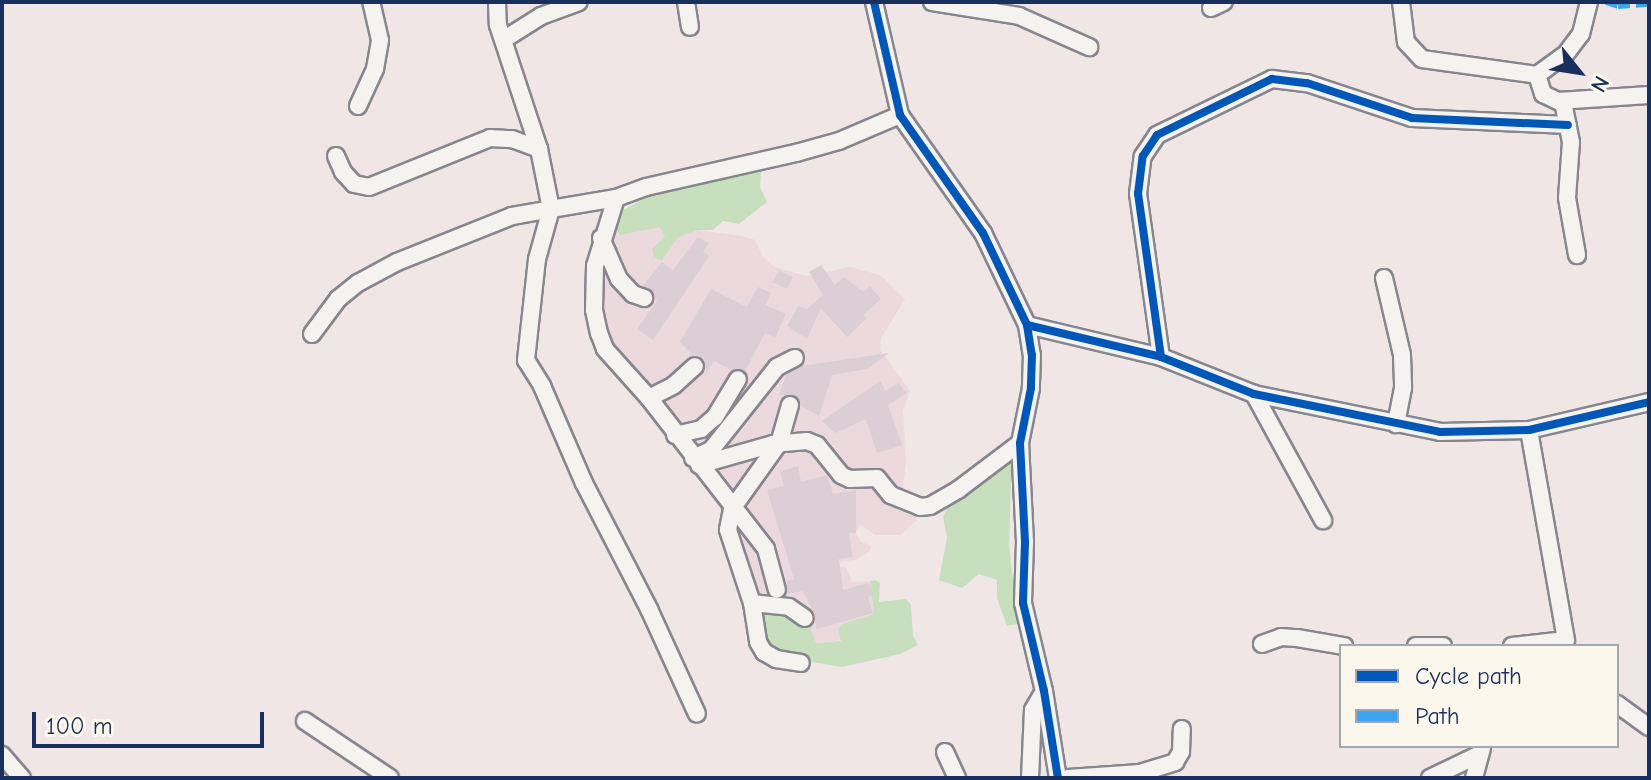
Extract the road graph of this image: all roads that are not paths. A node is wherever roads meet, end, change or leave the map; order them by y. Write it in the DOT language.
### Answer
graph roads {
  1 [pos="371,2"];
  2 [pos="497,2"];
  3 [pos="579,2"];
  4 [pos="686,2"];
  5 [pos="874,2"];
  6 [pos="932,2"];
  7 [pos="1401,2"];
  8 [pos="1589,2"];
  9 [pos="690,27"];
  10 [pos="503,40"];
  11 [pos="1089,47"];
  12 [pos="1537,75"];
  13 [pos="1649,95"];
  14 [pos="1563,102"];
  15 [pos="358,106"];
  16 [pos="900,115"];
  17 [pos="1568,125"];
  18 [pos="539,149"];
  19 [pos="336,156"];
  20 [pos="616,198"];
  21 [pos="551,209"];
  22 [pos="601,238"];
  23 [pos="1577,255"];
  24 [pos="1384,278"];
  25 [pos="644,298"];
  26 [pos="1027,325"];
  27 [pos="312,334"];
  28 [pos="1161,357"];
  29 [pos="795,358"];
  30 [pos="695,366"];
  31 [pos="738,379"];
  32 [pos="1254,394"];
  33 [pos="649,398"];
  34 [pos="1649,402"];
  35 [pos="790,405"];
  36 [pos="1396,424"];
  37 [pos="1529,430"];
  38 [pos="675,435"];
  39 [pos="779,443"];
  40 [pos="1020,443"];
  41 [pos="696,462"];
  42 [pos="732,509"];
  43 [pos="1323,520"];
  44 [pos="777,590"];
  45 [pos="752,603"];
  46 [pos="805,618"];
  47 [pos="1567,643"];
  48 [pos="1262,644"];
  49 [pos="1538,644"];
  50 [pos="1339,645"];
  51 [pos="801,663"];
  52 [pos="1044,691"];
  53 [pos="1619,705"];
  54 [pos="697,714"];
  55 [pos="305,721"];
  56 [pos="1649,727"];
  57 [pos="1182,729"];
  58 [pos="1481,750"];
  59 [pos="945,752"];
  60 [pos="2,755"];
  61 [pos="22,778"];
  62 [pos="390,778"];
  63 [pos="957,778"];
  64 [pos="1030,778"];
  65 [pos="1058,778"];
  66 [pos="1068,778"];
  67 [pos="1430,778"];
  68 [pos="1474,778"];
  1 -- 15 [label="street"];
  2 -- 10 [label="street"];
  3 -- 10 [label="street"];
  4 -- 9 [label="street"];
  5 -- 16 [label="street"];
  6 -- 11 [label="street"];
  7 -- 12 [label="street"];
  8 -- 12 [label="street"];
  10 -- 18 [label="street"];
  12 -- 14 [label="street"];
  13 -- 14 [label="street"];
  14 -- 17 [label="street"];
  16 -- 20 [label="street"];
  16 -- 26 [label="street"];
  17 -- 23 [label="street"];
  17 -- 28 [label="street"];
  18 -- 19 [label="street"];
  18 -- 21 [label="street"];
  20 -- 21 [label="street"];
  20 -- 22 [label="street"];
  21 -- 27 [label="street"];
  21 -- 54 [label="street"];
  22 -- 25 [label="street"];
  22 -- 33 [label="street"];
  24 -- 36 [label="street"];
  26 -- 28 [label="street"];
  26 -- 40 [label="street"];
  28 -- 32 [label="street"];
  29 -- 41 [label="street"];
  30 -- 33 [label="street"];
  31 -- 38 [label="street"];
  32 -- 36 [label="street"];
  32 -- 43 [label="street"];
  33 -- 38 [label="street"];
  34 -- 37 [label="street"];
  35 -- 39 [label="street"];
  36 -- 37 [label="street"];
  37 -- 47 [label="street"];
  38 -- 41 [label="street"];
  39 -- 40 [label="street"];
  39 -- 41 [label="street"];
  39 -- 42 [label="street"];
  40 -- 52 [label="street"];
  41 -- 42 [label="street"];
  42 -- 44 [label="street"];
  42 -- 45 [label="street"];
  45 -- 46 [label="street"];
  45 -- 51 [label="street"];
  47 -- 49 [label="street"];
  48 -- 50 [label="street"];
  52 -- 64 [label="street"];
  52 -- 65 [label="street"];
  53 -- 56 [label="street"];
  55 -- 62 [label="street"];
  57 -- 66 [label="street"];
  58 -- 67 [label="street"];
  58 -- 68 [label="street"];
  59 -- 63 [label="street"];
  60 -- 61 [label="street"];
}
